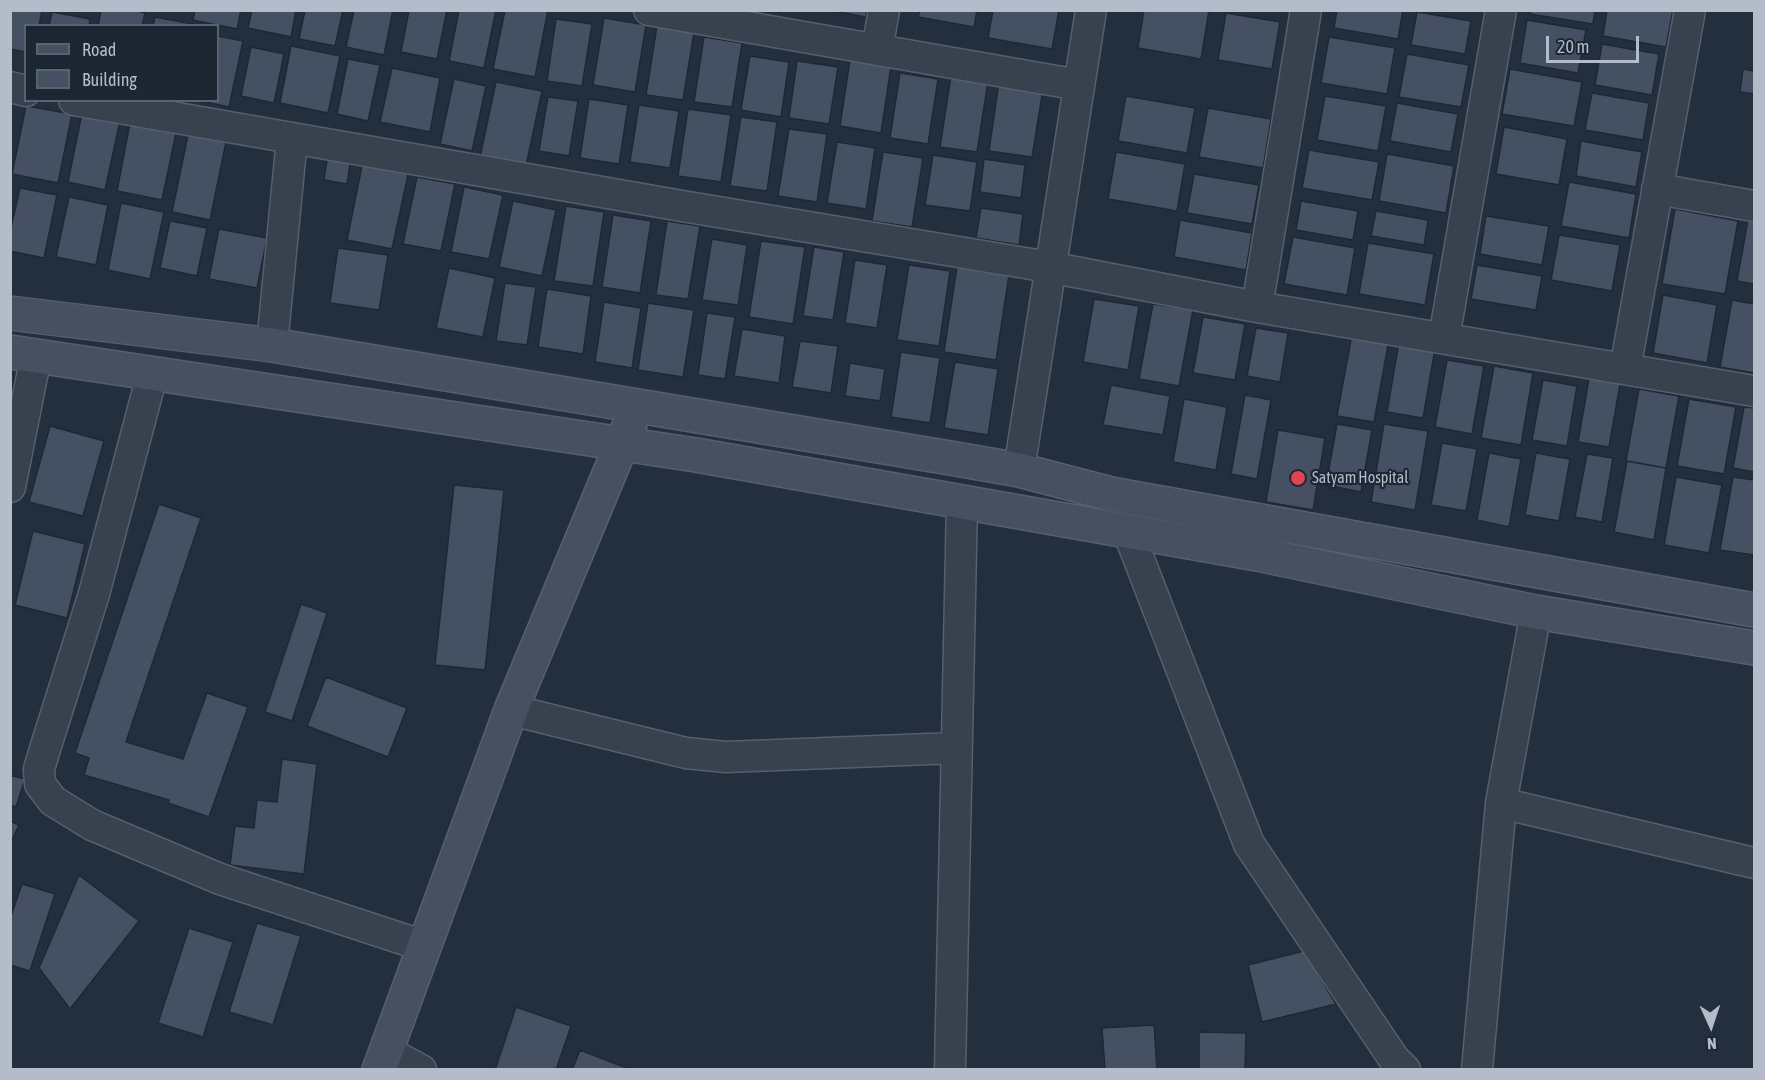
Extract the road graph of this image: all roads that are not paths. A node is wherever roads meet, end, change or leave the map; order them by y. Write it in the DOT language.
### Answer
graph roads {
  1 [pos="649,10"];
  2 [pos="884,10"];
  3 [pos="1091,10"];
  4 [pos="1306,10"];
  5 [pos="1501,10"];
  6 [pos="1690,10"];
  7 [pos="699,15"];
  8 [pos="877,50"];
  9 [pos="1079,85"];
  10 [pos="85,102"];
  11 [pos="292,138"];
  12 [pos="1657,189"];
  13 [pos="1755,206"];
  14 [pos="1049,267"];
  15 [pos="1257,307"];
  16 [pos="10,313"];
  17 [pos="1444,339"];
  18 [pos="272,345"];
  19 [pos="23,354"];
  20 [pos="1625,369"];
  21 [pos="152,375"];
  22 [pos="1755,391"];
  23 [pos="636,405"];
  24 [pos="624,445"];
  25 [pos="1019,470"];
  26 [pos="10,487"];
  27 [pos="962,502"];
  28 [pos="1128,531"];
  29 [pos="1755,610"];
  30 [pos="1536,612"];
  31 [pos="1755,648"];
  32 [pos="511,710"];
  33 [pos="955,748"];
  34 [pos="1501,803"];
  35 [pos="1755,863"];
  36 [pos="424,946"];
  37 [pos="383,1060"];
  38 [pos="421,1070"];
  39 [pos="950,1070"];
  40 [pos="1405,1070"];
  41 [pos="1477,1070"];
  1 -- 7 [label="street"];
  2 -- 8 [label="street"];
  3 -- 9 [label="street"];
  4 -- 15 [label="street"];
  5 -- 17 [label="street"];
  6 -- 12 [label="street"];
  7 -- 8 [label="street"];
  8 -- 9 [label="street"];
  9 -- 14 [label="street"];
  10 -- 11 [label="street"];
  11 -- 14 [label="street"];
  11 -- 18 [label="street"];
  12 -- 13 [label="street"];
  12 -- 20 [label="street"];
  14 -- 15 [label="street"];
  14 -- 25 [label="street"];
  15 -- 17 [label="street"];
  16 -- 18 [label="street"];
  17 -- 20 [label="street"];
  18 -- 23 [label="street"];
  19 -- 21 [label="street"];
  19 -- 26 [label="street"];
  20 -- 22 [label="street"];
  21 -- 24 [label="street"];
  21 -- 36 [label="street"];
  23 -- 24 [label="street"];
  23 -- 25 [label="street"];
  24 -- 27 [label="street"];
  24 -- 32 [label="street"];
  25 -- 29 [label="street"];
  27 -- 28 [label="street"];
  27 -- 33 [label="street"];
  28 -- 30 [label="street"];
  28 -- 40 [label="street"];
  30 -- 31 [label="street"];
  30 -- 34 [label="street"];
  32 -- 33 [label="street"];
  32 -- 36 [label="street"];
  33 -- 39 [label="street"];
  34 -- 35 [label="street"];
  34 -- 41 [label="street"];
  36 -- 37 [label="street"];
  37 -- 38 [label="street"];
}
